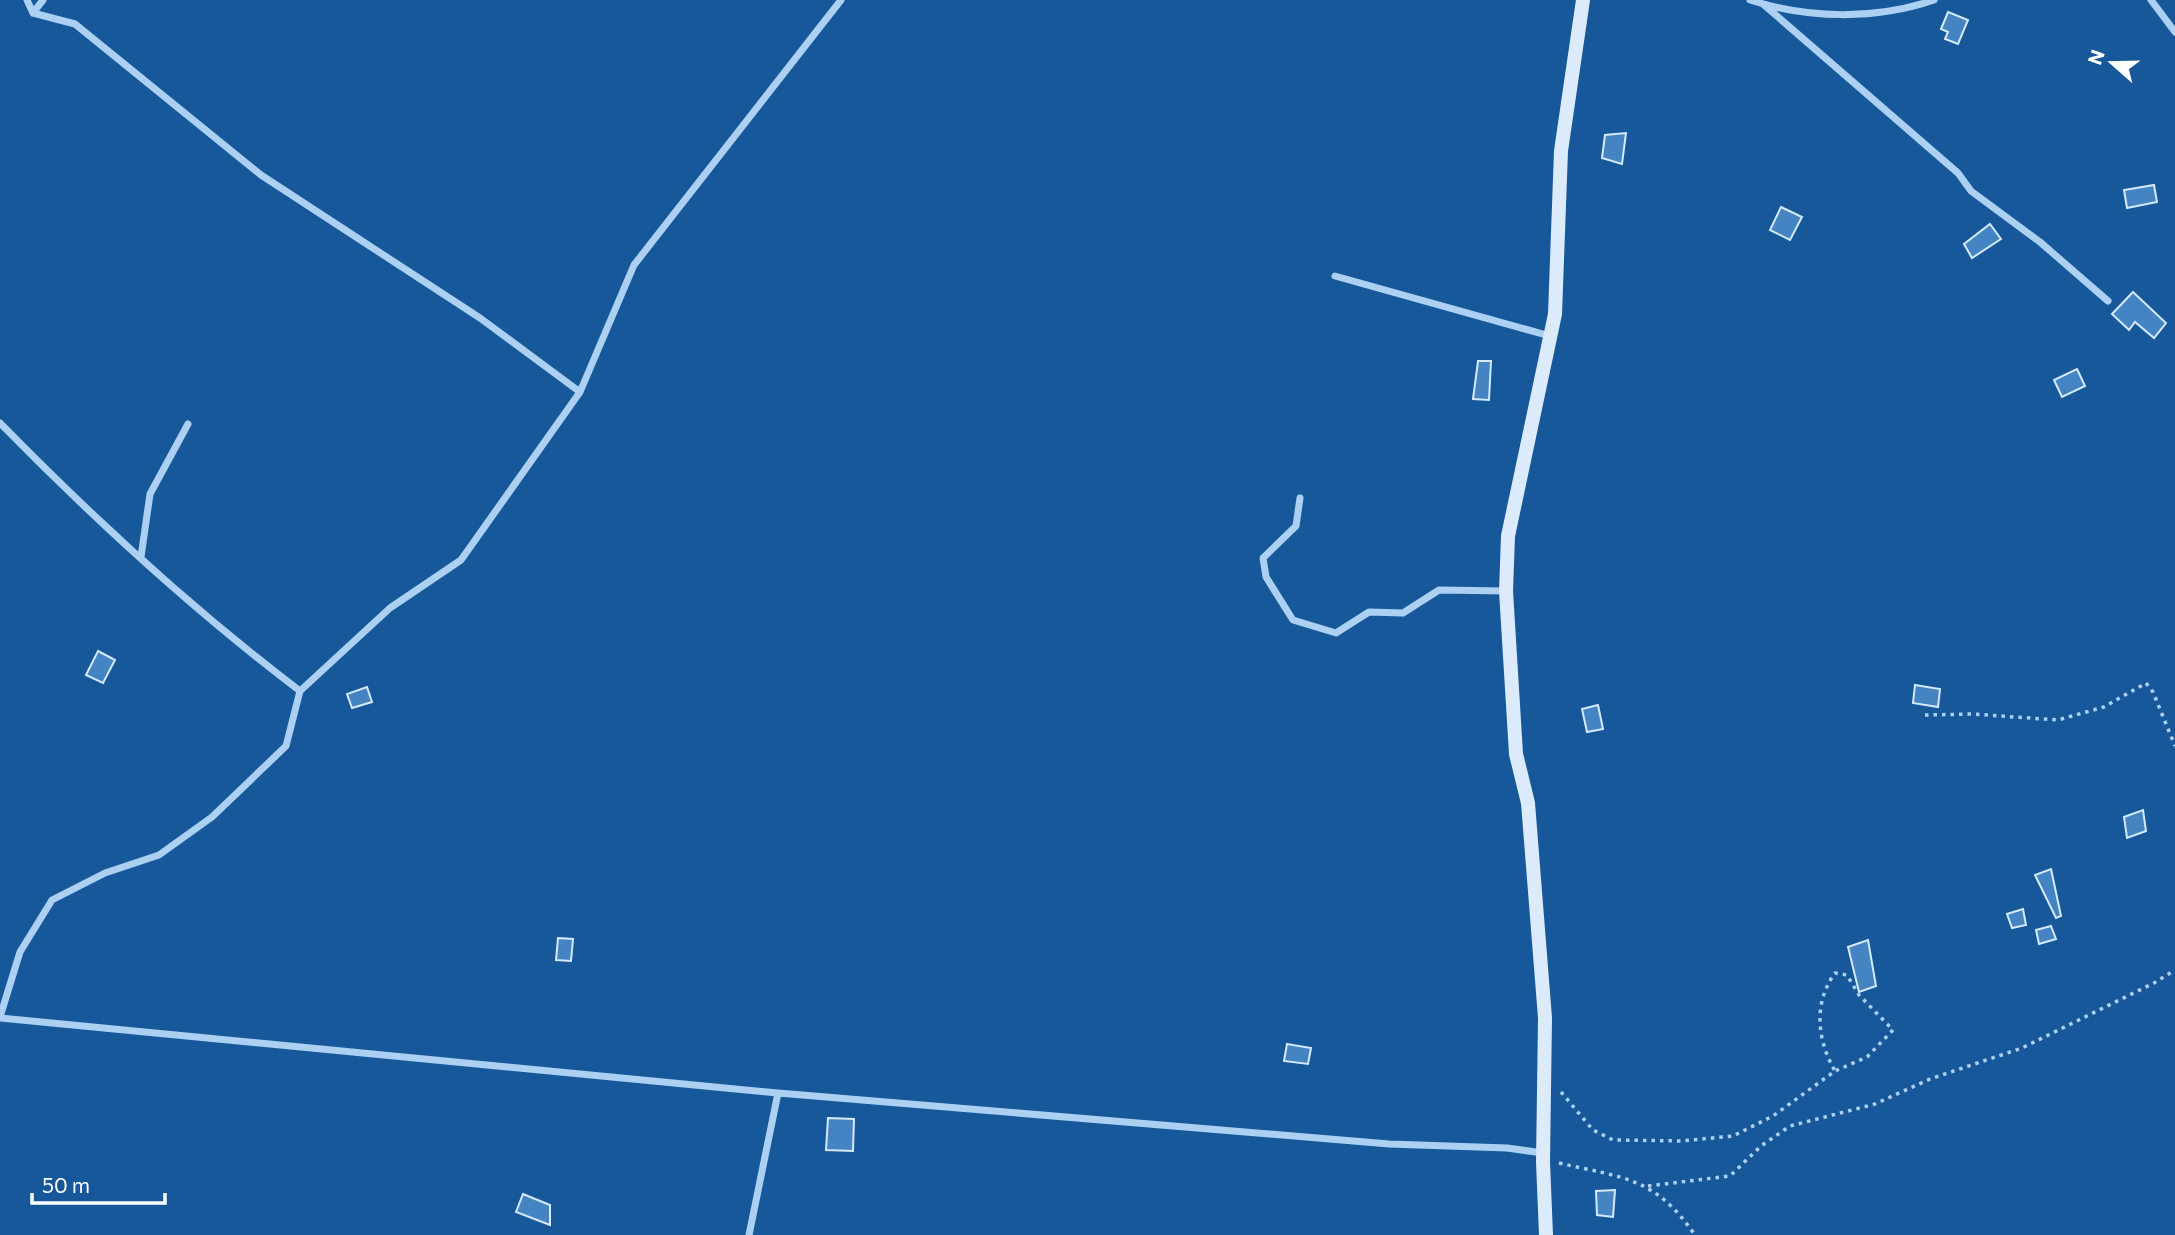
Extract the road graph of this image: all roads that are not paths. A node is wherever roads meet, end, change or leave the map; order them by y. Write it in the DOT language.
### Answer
graph roads {
  1 [pos="27,0"];
  2 [pos="43,0"];
  3 [pos="841,0"];
  4 [pos="1583,0"];
  5 [pos="1750,0"];
  6 [pos="1934,0"];
  7 [pos="2151,0"];
  8 [pos="1763,4"];
  9 [pos="33,13"];
  10 [pos="2175,33"];
  11 [pos="1335,276"];
  12 [pos="2108,301"];
  13 [pos="1551,337"];
  14 [pos="580,392"];
  15 [pos="0,423"];
  16 [pos="188,424"];
  17 [pos="1300,498"];
  18 [pos="141,557"];
  19 [pos="1506,592"];
  20 [pos="300,691"];
  21 [pos="0,1018"];
  22 [pos="778,1093"];
  23 [pos="1543,1158"];
  24 [pos="749,1235"];
  25 [pos="1546,1235"];
  1 -- 9 [label="street"];
  2 -- 9 [label="street"];
  3 -- 14 [label="street"];
  4 -- 13 [label="street"];
  5 -- 8 [label="street"];
  6 -- 8 [label="street"];
  7 -- 10 [label="street"];
  8 -- 12 [label="street"];
  9 -- 14 [label="street"];
  11 -- 13 [label="street"];
  13 -- 19 [label="street"];
  14 -- 20 [label="street"];
  15 -- 18 [label="street"];
  16 -- 18 [label="street"];
  17 -- 19 [label="street"];
  18 -- 20 [label="street"];
  19 -- 23 [label="street"];
  20 -- 21 [label="street"];
  21 -- 22 [label="street"];
  22 -- 23 [label="street"];
  22 -- 24 [label="street"];
  23 -- 25 [label="street"];
}
